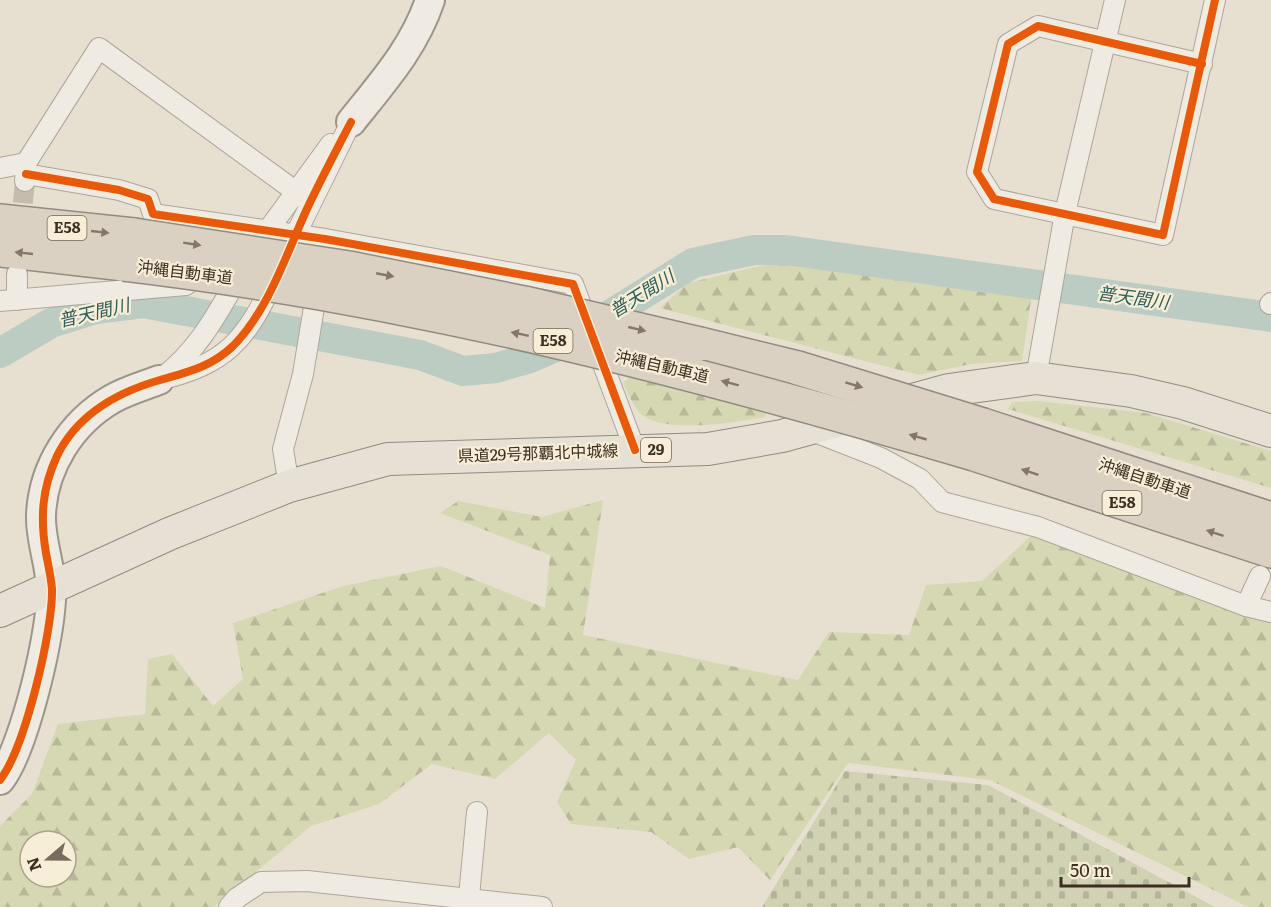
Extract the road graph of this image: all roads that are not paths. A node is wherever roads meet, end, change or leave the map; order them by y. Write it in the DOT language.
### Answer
graph roads {
  1 [pos="430,0"];
  2 [pos="1115,0"];
  3 [pos="1215,0"];
  4 [pos="1105,42"];
  5 [pos="1202,64"];
  6 [pos="351,122"];
  7 [pos="0,168"];
  8 [pos="26,173"];
  9 [pos="302,196"];
  10 [pos="1065,213"];
  11 [pos="0,221"];
  12 [pos="266,231"];
  13 [pos="295,235"];
  14 [pos="325,239"];
  15 [pos="129,250"];
  16 [pos="8,262"];
  17 [pos="186,285"];
  18 [pos="9,301"];
  19 [pos="1036,378"];
  20 [pos="159,380"];
  21 [pos="807,429"];
  22 [pos="1271,431"];
  23 [pos="979,439"];
  24 [pos="635,450"];
  25 [pos="288,486"];
  26 [pos="1271,519"];
  27 [pos="1265,564"];
  28 [pos="52,589"];
  29 [pos="1246,606"];
  30 [pos="0,611"];
  31 [pos="1271,612"];
  32 [pos="0,780"];
  33 [pos="477,812"];
  34 [pos="468,903"];
  35 [pos="229,907"];
  36 [pos="542,907"];
  1 -- 6 [label="street"];
  2 -- 4 [label="street"];
  3 -- 5 [label="street"];
  4 -- 5 [label="street"];
  4 -- 10 [label="street"];
  4 -- 10 [label="street"];
  5 -- 10 [label="street"];
  6 -- 9 [label="street"];
  7 -- 8 [label="street"];
  8 -- 9 [label="street"];
  8 -- 12 [label="street"];
  9 -- 12 [label="street"];
  9 -- 13 [label="street"];
  10 -- 19 [label="street"];
  11 -- 15 [label="highway, 沖縄自動車道 / E58, one-way"];
  12 -- 13 [label="street"];
  12 -- 20 [label="street"];
  13 -- 14 [label="street"];
  13 -- 20 [label="street"];
  14 -- 24 [label="street"];
  14 -- 25 [label="street"];
  15 -- 16 [label="highway, 沖縄自動車道 / E58, one-way"];
  23 -- 15 [label="highway, 沖縄自動車道 / E58, one-way, bridge"];
  15 -- 23 [label="highway, 沖縄自動車道 / E58, one-way, bridge"];
  16 -- 18 [label="street"];
  17 -- 18 [label="street"];
  19 -- 21 [label="main road, 県道29号那覇北中城線 / 29"];
  19 -- 22 [label="main road, 県道29号那覇北中城線 / 29"];
  20 -- 28 [label="street"];
  21 -- 24 [label="main road, 県道29号那覇北中城線 / 29"];
  21 -- 29 [label="street"];
  23 -- 26 [label="highway, 沖縄自動車道 / E58"];
  27 -- 23 [label="highway, 沖縄自動車道 / E58, one-way"];
  24 -- 25 [label="main road, 県道29号那覇北中城線 / 29"];
  25 -- 28 [label="main road, 県道29号那覇北中城線 / 29"];
  27 -- 29 [label="street"];
  28 -- 30 [label="main road, 県道29号那覇北中城線 / 29"];
  28 -- 32 [label="street"];
  29 -- 31 [label="street"];
  33 -- 34 [label="street"];
  34 -- 35 [label="street"];
  34 -- 36 [label="street"];
}
